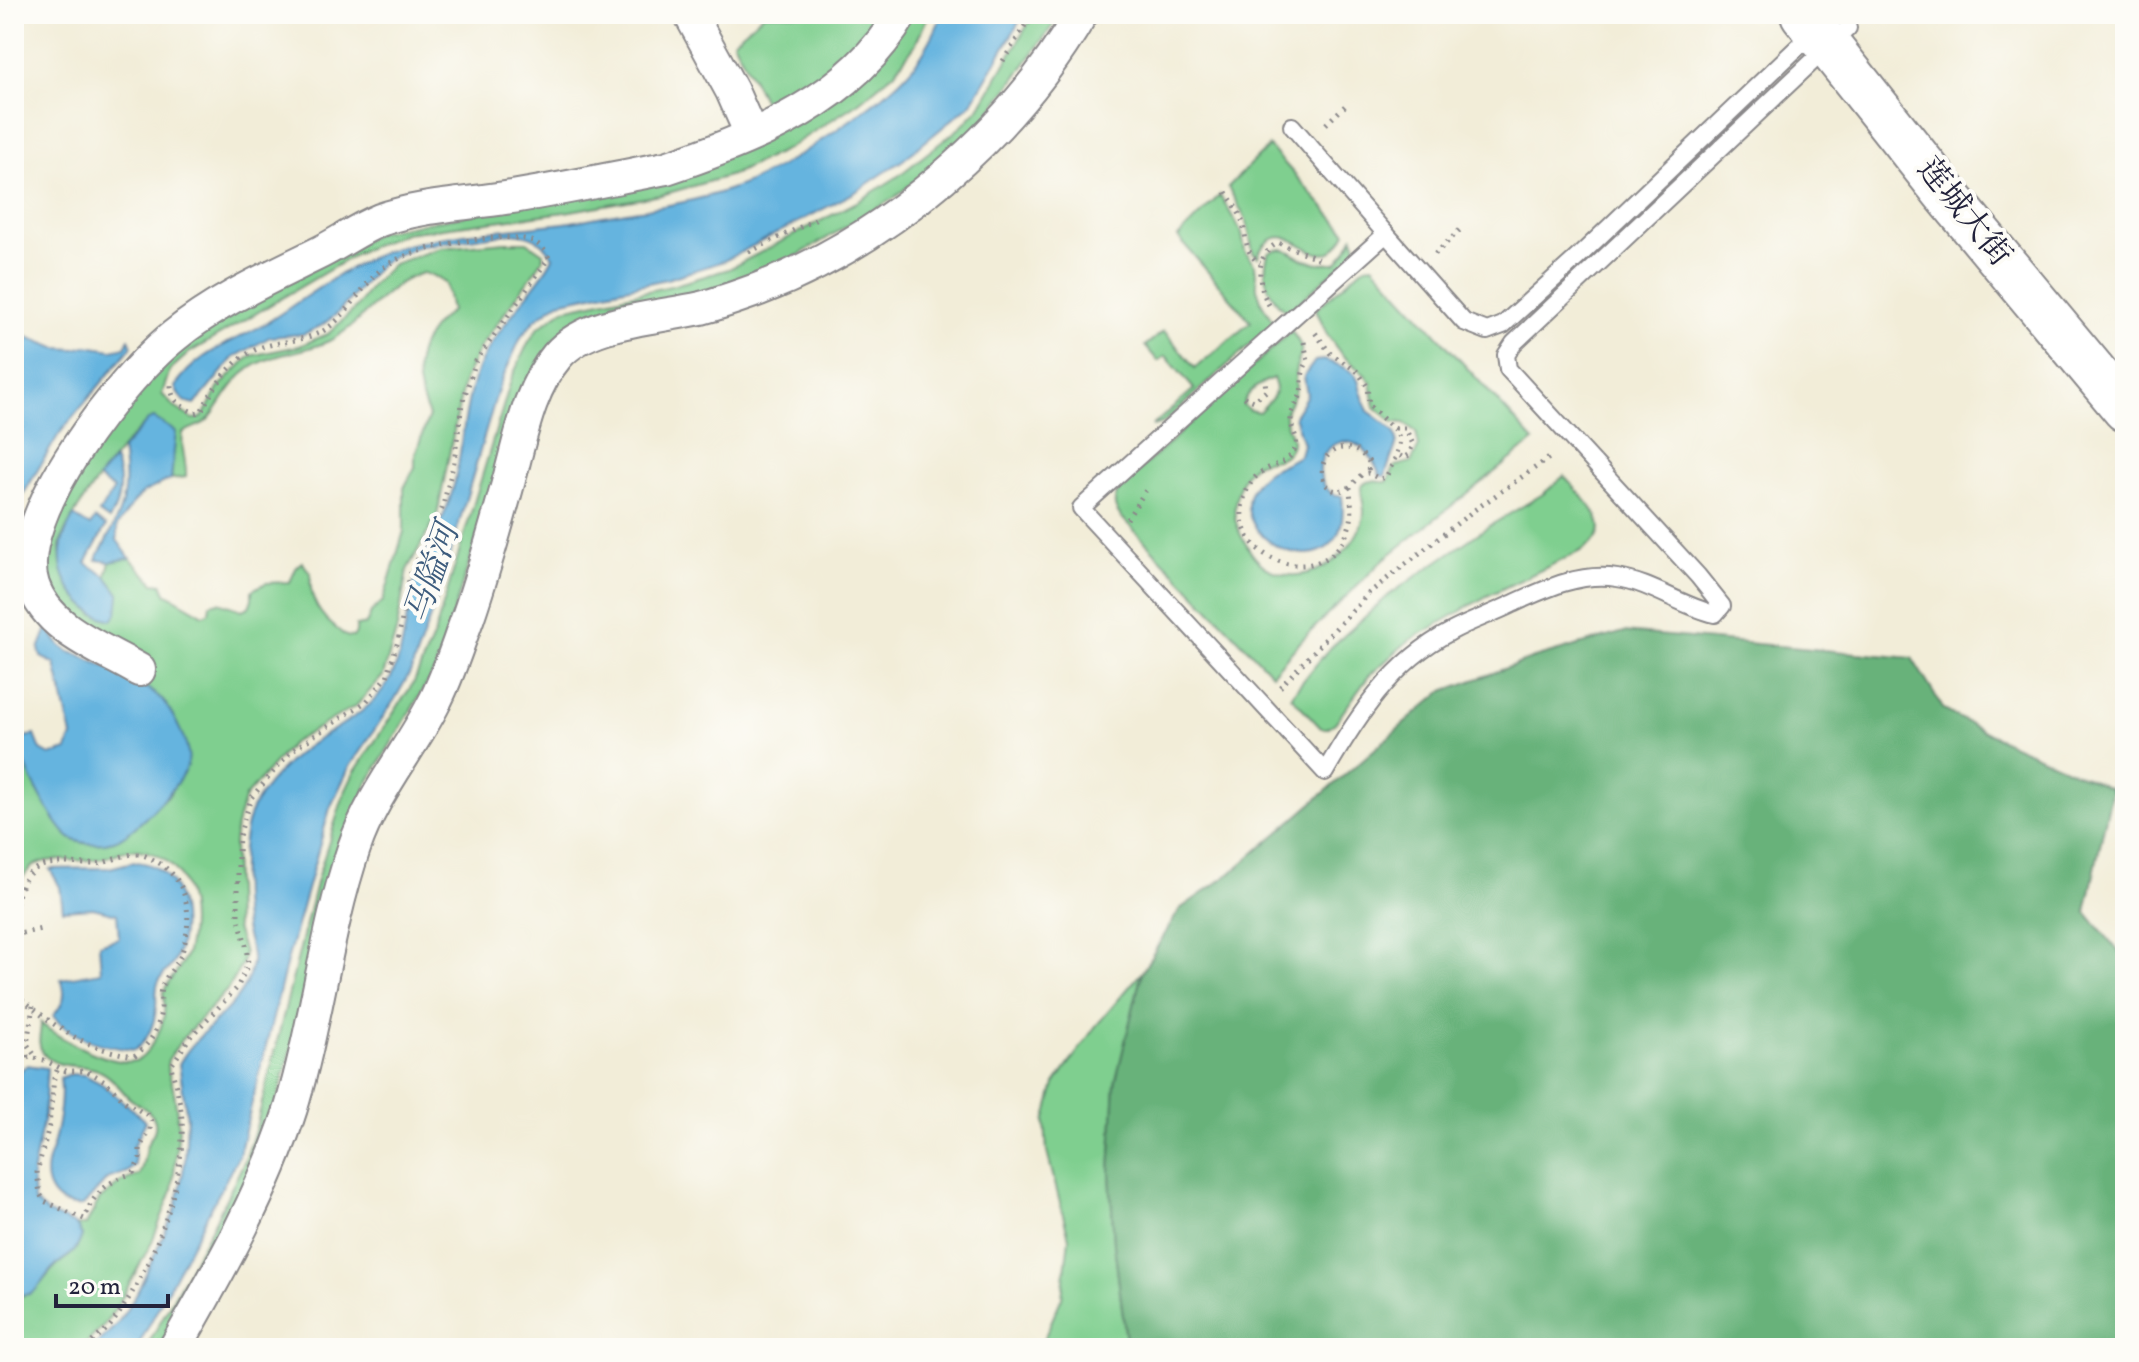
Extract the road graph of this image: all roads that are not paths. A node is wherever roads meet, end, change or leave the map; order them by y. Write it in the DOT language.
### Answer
graph roads {
  1 [pos="690,14"];
  2 [pos="901,14"];
  3 [pos="1081,14"];
  4 [pos="1828,25"];
  5 [pos="1292,126"];
  6 [pos="751,134"];
  7 [pos="1386,234"];
  8 [pos="2125,368"];
  9 [pos="2125,409"];
  10 [pos="139,670"];
  11 [pos="175,1348"];
  1 -- 6 [label="street"];
  2 -- 6 [label="street"];
  3 -- 11 [label="street"];
  4 -- 7 [label="lane"];
  4 -- 7 [label="lane"];
  4 -- 8 [label="main road, 莲城大街"];
  4 -- 9 [label="main road, 莲城大街"];
  5 -- 7 [label="lane"];
  6 -- 10 [label="street"];
}
